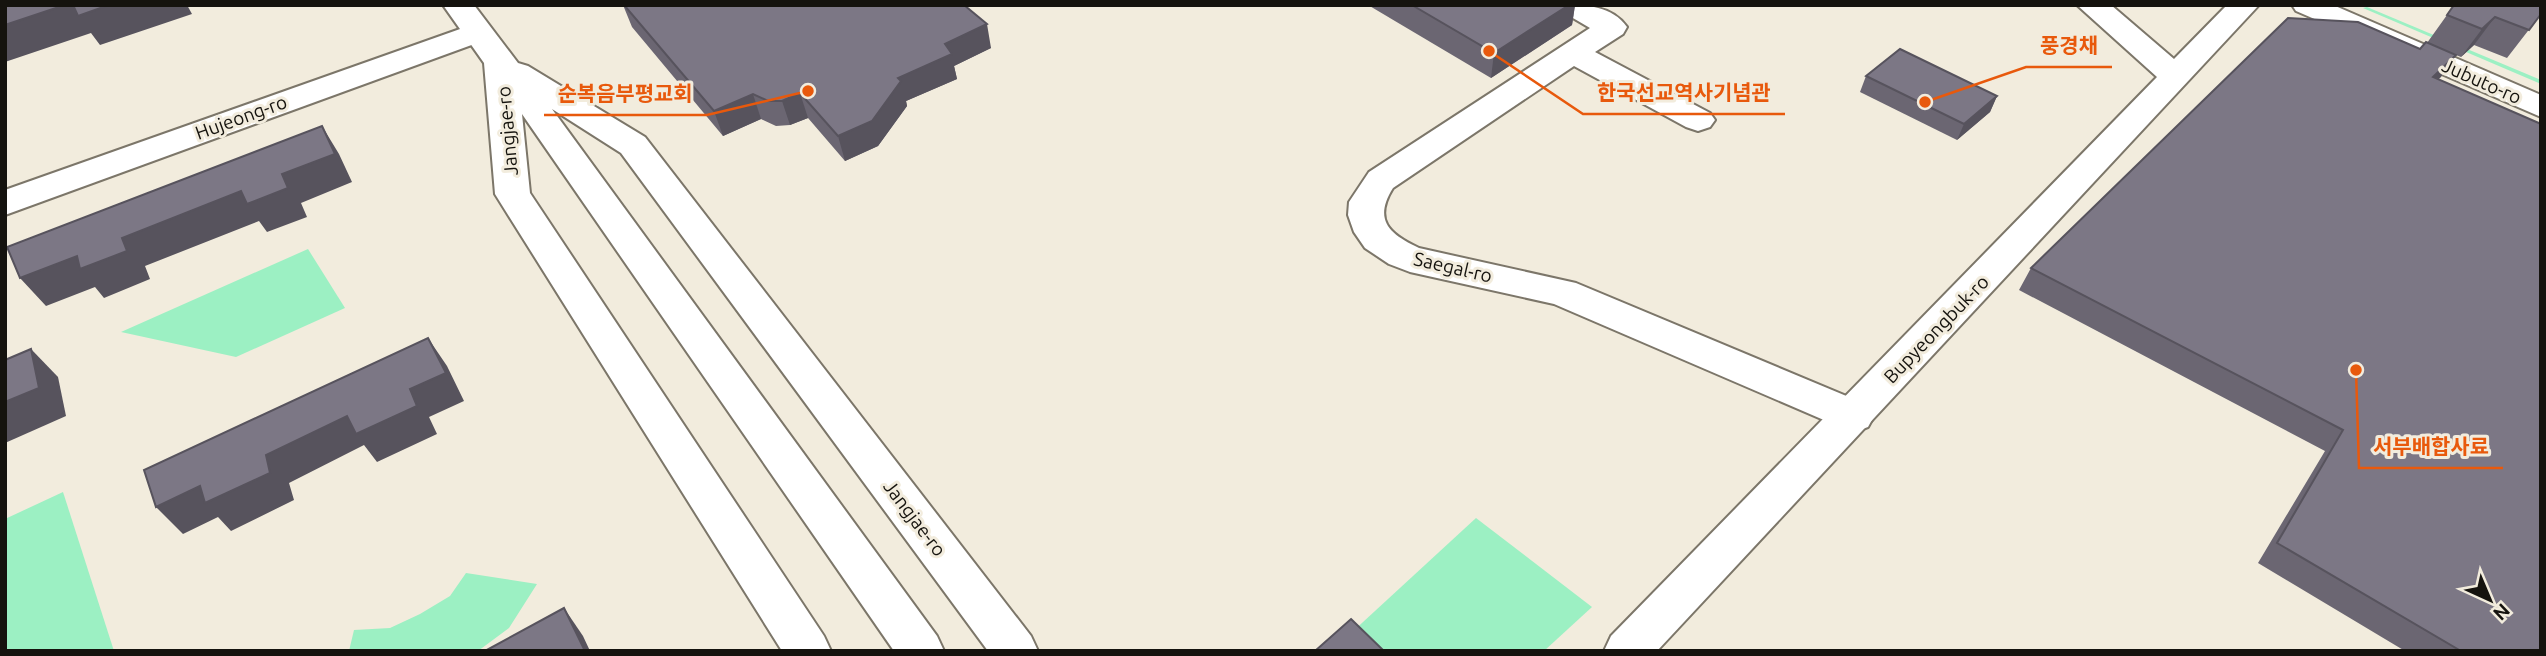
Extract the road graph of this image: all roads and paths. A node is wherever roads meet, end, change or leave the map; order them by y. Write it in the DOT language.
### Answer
graph roads {
  1 [pos="458,5"];
  2 [pos="1572,5"];
  3 [pos="2092,5"];
  4 [pos="2244,5"];
  5 [pos="2316,9"];
  6 [pos="477,32"];
  7 [pos="1573,53"];
  8 [pos="500,63"];
  9 [pos="2176,77"];
  10 [pos="2541,107"];
  11 [pos="1698,120"];
  12 [pos="5,203"];
  13 [pos="1854,416"];
  14 [pos="808,651"];
  15 [pos="921,651"];
  16 [pos="1015,651"];
  17 [pos="1627,651"];
  1 -- 6 [label="main road"];
  2 -- 7 [label="main road, Saegal-ro"];
  3 -- 9 [label="main road"];
  4 -- 9 [label="main road, Bupyeongbuk-ro"];
  5 -- 10 [label="main road, Jubuto-ro"];
  6 -- 8 [label="main road"];
  6 -- 12 [label="main road, Hujeong-ro"];
  7 -- 11 [label="main road"];
  7 -- 13 [label="main road, Saegal-ro"];
  8 -- 14 [label="main road, Jangjae-ro"];
  8 -- 15 [label="main road"];
  8 -- 16 [label="main road, Jangjae-ro"];
  9 -- 13 [label="main road, Bupyeongbuk-ro"];
  13 -- 17 [label="main road, Bupyeongbuk-ro"];
}
